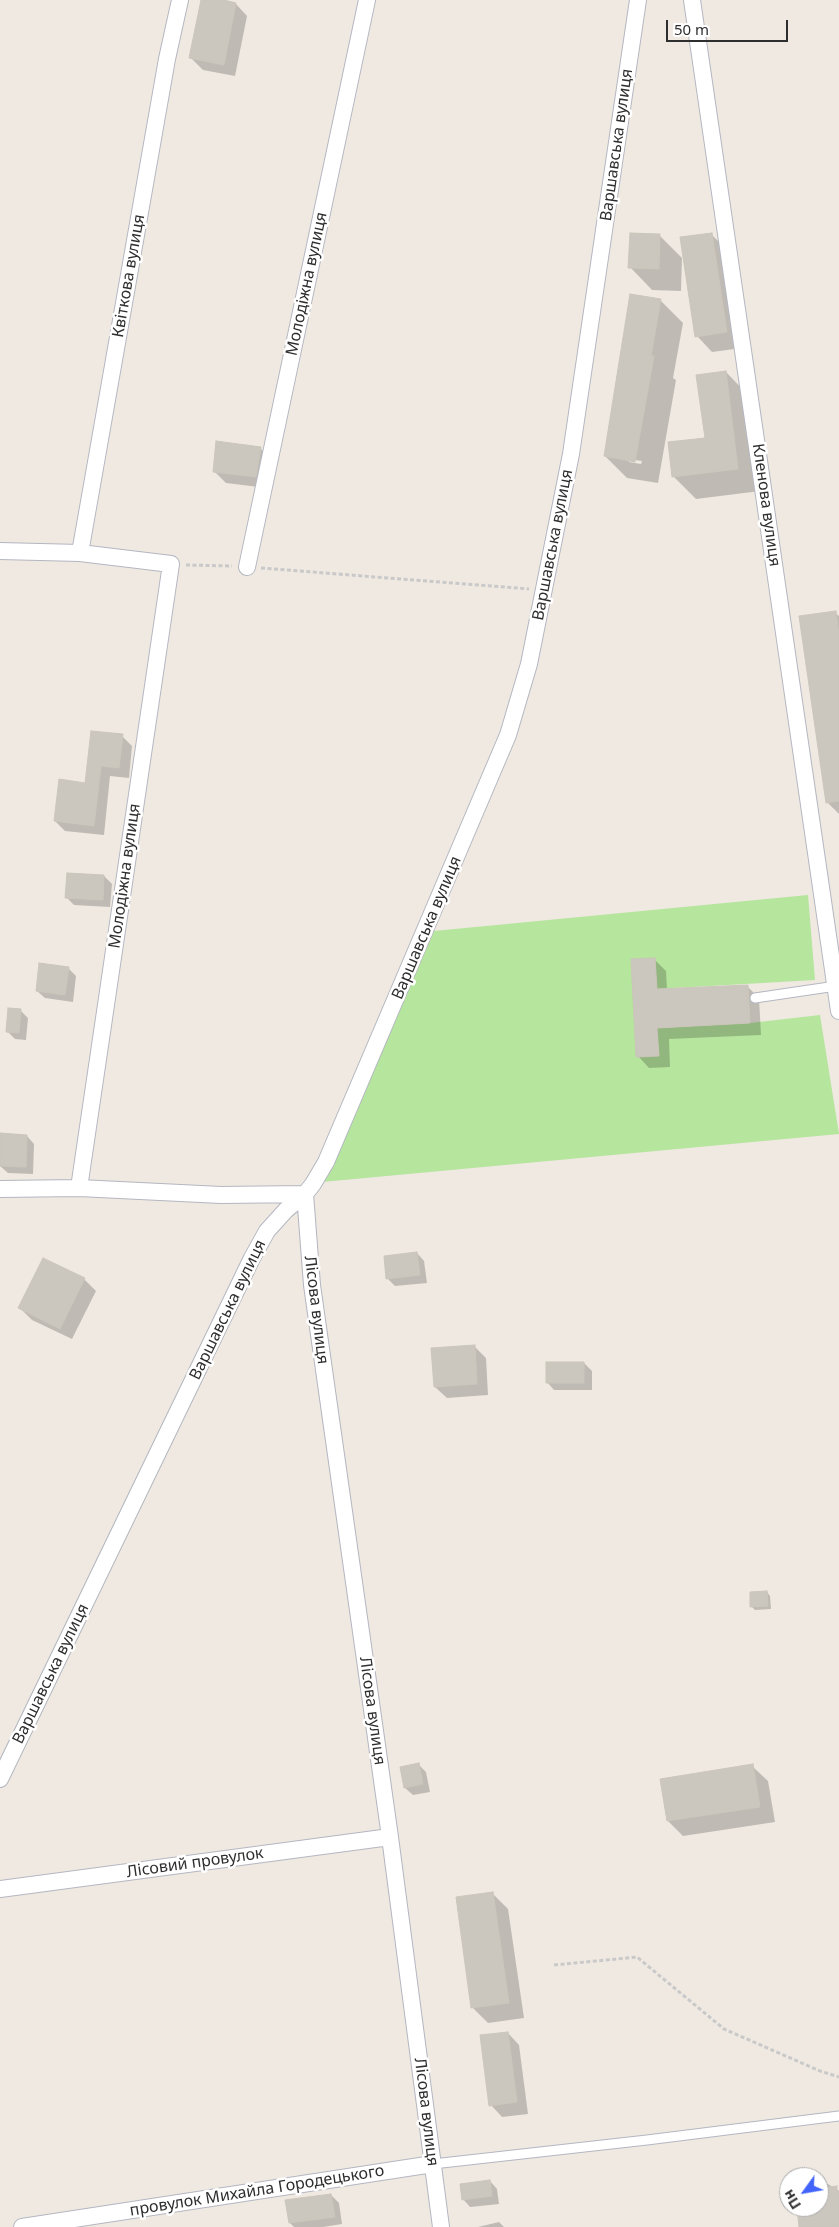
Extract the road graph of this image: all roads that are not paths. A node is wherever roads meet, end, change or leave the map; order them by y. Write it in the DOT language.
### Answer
graph roads {
  1 [pos="180,0"];
  2 [pos="367,0"];
  3 [pos="638,0"];
  4 [pos="692,0"];
  5 [pos="0,551"];
  6 [pos="80,553"];
  7 [pos="248,567"];
  8 [pos="836,986"];
  9 [pos="755,998"];
  10 [pos="839,1011"];
  11 [pos="79,1188"];
  12 [pos="0,1189"];
  13 [pos="305,1194"];
  14 [pos="0,1779"];
  15 [pos="390,1837"];
  16 [pos="0,1889"];
  17 [pos="839,2116"];
  18 [pos="433,2164"];
  19 [pos="22,2227"];
  20 [pos="441,2227"];
  1 -- 6 [label="street, Квіткова вулиця"];
  2 -- 7 [label="street, Молодіжна вулиця"];
  3 -- 13 [label="street, Варшавська вулиця"];
  4 -- 8 [label="street, Кленова вулиця"];
  5 -- 6 [label="street"];
  6 -- 11 [label="street, Молодіжна вулиця"];
  8 -- 9 [label="lane"];
  8 -- 10 [label="street, Кленова вулиця"];
  11 -- 12 [label="street"];
  11 -- 13 [label="street"];
  13 -- 14 [label="street, Варшавська вулиця"];
  13 -- 15 [label="street, Лісова вулиця"];
  15 -- 16 [label="street, Лісовий провулок"];
  15 -- 18 [label="street, Лісова вулиця"];
  17 -- 18 [label="lane"];
  18 -- 19 [label="street, провулок Михайла Городецького"];
  18 -- 20 [label="street, Лісова вулиця"];
}
